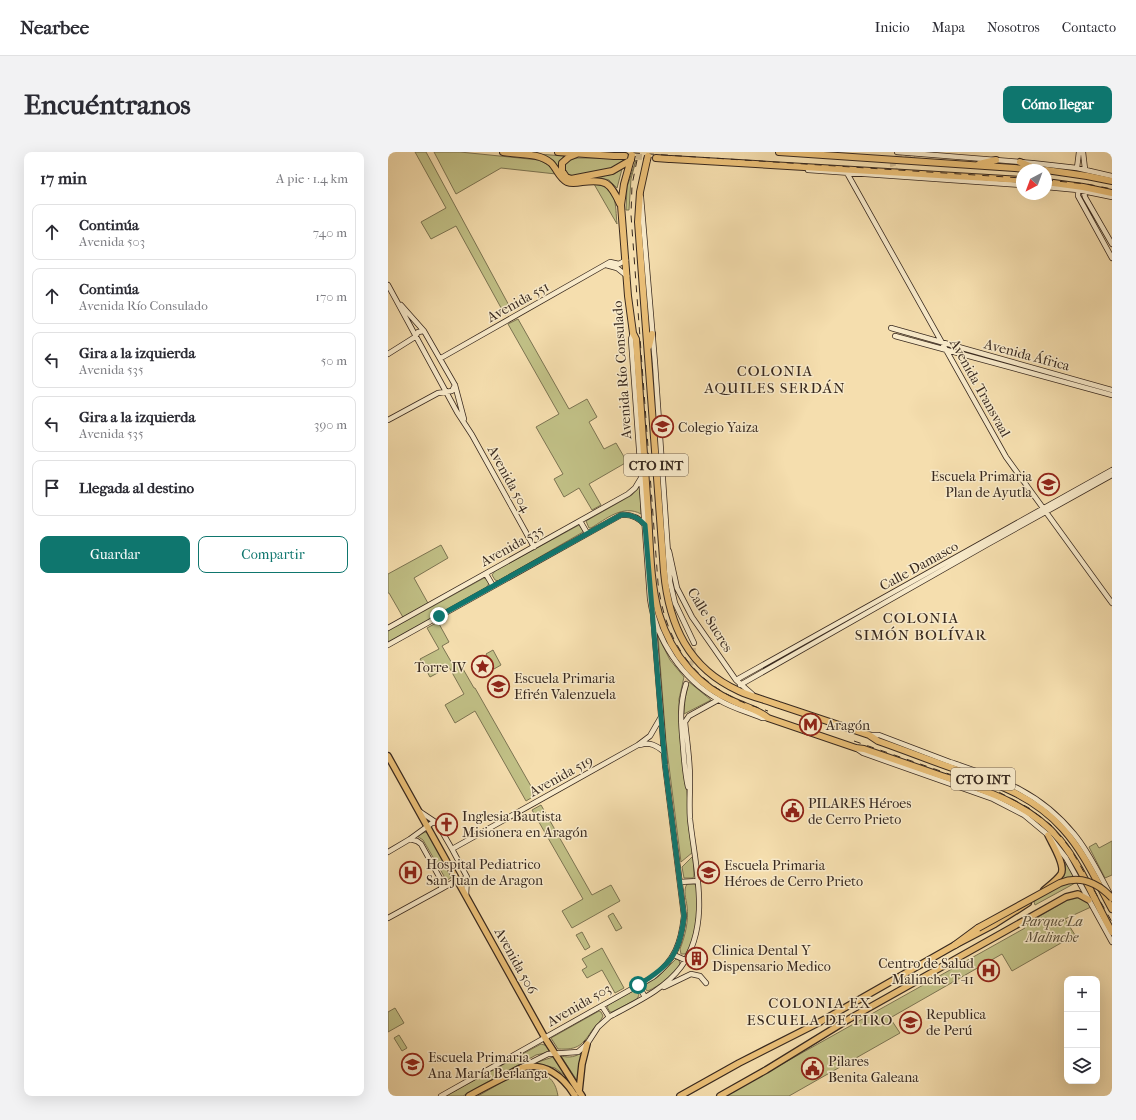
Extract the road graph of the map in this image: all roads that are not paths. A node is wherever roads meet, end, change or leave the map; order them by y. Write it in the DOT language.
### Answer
graph roads {
  1 [pos="503,152"];
  2 [pos="558,152"];
  3 [pos="780,152"];
  4 [pos="897,152"];
  5 [pos="1079,152"];
  6 [pos="1083,152"];
  7 [pos="579,153"];
  8 [pos="630,158"];
  9 [pos="648,158"];
  10 [pos="656,158"];
  11 [pos="915,158"];
  12 [pos="996,160"];
  13 [pos="1020,162"];
  14 [pos="981,163"];
  15 [pos="772,164"];
  16 [pos="1026,164"];
  17 [pos="974,166"];
  18 [pos="995,167"];
  19 [pos="1016,168"];
  20 [pos="1077,168"];
  21 [pos="1085,169"];
  22 [pos="855,170"];
  23 [pos="1052,171"];
  24 [pos="839,173"];
  25 [pos="847,173"];
  26 [pos="914,175"];
  27 [pos="1112,176"];
  28 [pos="1016,181"];
  29 [pos="1112,181"];
  30 [pos="1012,182"];
  31 [pos="1016,183"];
  32 [pos="1052,183"];
  33 [pos="1052,187"];
  34 [pos="1081,189"];
  35 [pos="640,192"];
  36 [pos="1112,193"];
  37 [pos="1112,197"];
  38 [pos="621,205"];
  39 [pos="1112,244"];
  40 [pos="1112,258"];
  41 [pos="626,260"];
  42 [pos="608,264"];
  43 [pos="627,277"];
  44 [pos="388,285"];
  45 [pos="398,303"];
  46 [pos="891,328"];
  47 [pos="424,331"];
  48 [pos="633,333"];
  49 [pos="652,334"];
  50 [pos="415,336"];
  51 [pos="895,336"];
  52 [pos="942,343"];
  53 [pos="648,349"];
  54 [pos="946,349"];
  55 [pos="388,354"];
  56 [pos="441,358"];
  57 [pos="455,385"];
  58 [pos="1112,390"];
  59 [pos="446,392"];
  60 [pos="1112,395"];
  61 [pos="388,420"];
  62 [pos="464,422"];
  63 [pos="661,457"];
  64 [pos="657,469"];
  65 [pos="1112,470"];
  66 [pos="641,476"];
  67 [pos="1112,476"];
  68 [pos="1044,511"];
  69 [pos="580,521"];
  70 [pos="645,525"];
  71 [pos="661,530"];
  72 [pos="587,533"];
  73 [pos="667,544"];
  74 [pos="534,546"];
  75 [pos="650,549"];
  76 [pos="647,560"];
  77 [pos="652,568"];
  78 [pos="486,574"];
  79 [pos="493,586"];
  80 [pos="1112,603"];
  81 [pos="653,615"];
  82 [pos="388,628"];
  83 [pos="694,643"];
  84 [pos="388,645"];
  85 [pos="736,680"];
  86 [pos="686,684"];
  87 [pos="740,685"];
  88 [pos="756,697"];
  89 [pos="718,700"];
  90 [pos="661,717"];
  91 [pos="768,718"];
  92 [pos="638,745"];
  93 [pos="856,748"];
  94 [pos="664,752"];
  95 [pos="388,756"];
  96 [pos="689,795"];
  97 [pos="418,811"];
  98 [pos="437,823"];
  99 [pos="428,828"];
  100 [pos="1048,835"];
  101 [pos="410,839"];
  102 [pos="452,849"];
  103 [pos="388,852"];
  104 [pos="1079,875"];
  105 [pos="467,877"];
  106 [pos="457,880"];
  107 [pos="698,881"];
  108 [pos="680,882"];
  109 [pos="1100,882"];
  110 [pos="441,888"];
  111 [pos="1086,889"];
  112 [pos="1111,895"];
  113 [pos="466,896"];
  114 [pos="1090,900"];
  115 [pos="1112,909"];
  116 [pos="388,918"];
  117 [pos="1112,932"];
  118 [pos="1112,942"];
  119 [pos="955,945"];
  120 [pos="674,954"];
  121 [pos="685,960"];
  122 [pos="706,983"];
  123 [pos="638,985"];
  124 [pos="658,989"];
  125 [pos="645,997"];
  126 [pos="602,1006"];
  127 [pos="609,1017"];
  128 [pos="545,1038"];
  129 [pos="587,1044"];
  130 [pos="554,1053"];
  131 [pos="521,1068"];
  132 [pos="579,1095"];
  133 [pos="441,1096"];
  134 [pos="469,1096"];
  135 [pos="680,1096"];
  136 [pos="720,1096"];
  1 -- 38 [label="highway"];
  2 -- 7 [label="highway"];
  3 -- 17 [label="highway"];
  4 -- 12 [label="street"];
  5 -- 20 [label="street"];
  6 -- 21 [label="street"];
  7 -- 8 [label="highway"];
  7 -- 8 [label="highway"];
  8 -- 38 [label="highway, Avenida Río Consulado / CTO INT"];
  9 -- 35 [label="highway, CTO INT"];
  10 -- 15 [label="highway"];
  11 -- 14 [label="highway"];
  12 -- 13 [label="street"];
  12 -- 14 [label="highway"];
  13 -- 16 [label="highway"];
  13 -- 20 [label="street"];
  14 -- 17 [label="highway"];
  14 -- 18 [label="highway"];
  15 -- 22 [label="highway"];
  15 -- 24 [label="street"];
  17 -- 18 [label="highway"];
  18 -- 19 [label="highway"];
  20 -- 21 [label="street"];
  21 -- 27 [label="street"];
  22 -- 24 [label="highway"];
  22 -- 30 [label="highway"];
  23 -- 29 [label="highway"];
  24 -- 25 [label="street"];
  25 -- 30 [label="street"];
  25 -- 52 [label="street, Avenida Transvaal"];
  26 -- 30 [label="highway"];
  28 -- 30 [label="highway"];
  30 -- 31 [label="street"];
  32 -- 34 [label="highway"];
  33 -- 34 [label="street"];
  34 -- 36 [label="highway"];
  34 -- 37 [label="street"];
  34 -- 39 [label="street"];
  34 -- 40 [label="street"];
  35 -- 49 [label="street, CTO INT"];
  35 -- 53 [label="highway, CTO INT"];
  38 -- 41 [label="highway, Avenida Río Consulado / CTO INT"];
  41 -- 42 [label="street, Avenida 551"];
  41 -- 43 [label="highway, Avenida Río Consulado / CTO INT"];
  42 -- 43 [label="street"];
  42 -- 56 [label="street, Avenida 551"];
  43 -- 48 [label="highway, Avenida Río Consulado / CTO INT"];
  44 -- 45 [label="street, Avenida 504"];
  45 -- 47 [label="street, Avenida 504"];
  45 -- 50 [label="street, Avenida 504"];
  46 -- 52 [label="street, Avenida África"];
  47 -- 50 [label="street"];
  47 -- 56 [label="street, Avenida 504"];
  48 -- 66 [label="street, Avenida Río Consulado / CTO INT"];
  48 -- 75 [label="highway, CTO INT"];
  49 -- 53 [label="highway"];
  49 -- 63 [label="street, CTO INT"];
  50 -- 55 [label="street"];
  50 -- 59 [label="street, Avenida 504"];
  51 -- 54 [label="street, Avenida África"];
  52 -- 54 [label="street, Avenida Transvaal"];
  52 -- 58 [label="street, Avenida África"];
  53 -- 64 [label="highway, CTO INT"];
  54 -- 60 [label="street, Avenida África"];
  54 -- 68 [label="street, Avenida Transvaal"];
  56 -- 57 [label="street, Avenida 504"];
  57 -- 59 [label="street"];
  57 -- 62 [label="street, Avenida 504"];
  59 -- 61 [label="street"];
  59 -- 62 [label="street, Avenida 504"];
  62 -- 74 [label="street, Avenida 504"];
  63 -- 64 [label="highway"];
  63 -- 73 [label="street, CTO INT"];
  64 -- 71 [label="highway, CTO INT"];
  65 -- 68 [label="street, Calle Damasco"];
  66 -- 69 [label="street, Avenida 535"];
  66 -- 70 [label="street, Avenida Río Consulado / CTO INT"];
  67 -- 68 [label="street, Calle Damasco"];
  68 -- 80 [label="street, Avenida Transvaal"];
  68 -- 85 [label="street, Calle Damasco"];
  68 -- 87 [label="street, Calle Damasco"];
  69 -- 72 [label="street"];
  69 -- 74 [label="street, Avenida 535"];
  70 -- 72 [label="street, Avenida 535"];
  70 -- 76 [label="street, Avenida Río Consulado / CTO INT"];
  71 -- 73 [label="highway"];
  71 -- 88 [label="highway, CTO INT"];
  72 -- 79 [label="street, Avenida 535"];
  73 -- 83 [label="street"];
  73 -- 85 [label="street, Calle Sucres / CTO INT"];
  74 -- 78 [label="street, Avenida 535"];
  75 -- 76 [label="highway"];
  75 -- 77 [label="highway, CTO INT"];
  76 -- 77 [label="highway"];
  76 -- 81 [label="street, Avenida Río Consulado / CTO INT"];
  77 -- 91 [label="highway, CTO INT"];
  78 -- 79 [label="street"];
  78 -- 82 [label="street, Avenida 535"];
  79 -- 84 [label="street, Avenida 535"];
  81 -- 89 [label="street, Avenida Río Consulado / CTO INT"];
  81 -- 90 [label="street, Avenida 503"];
  85 -- 87 [label="street, Calle Sucres / CTO INT"];
  86 -- 96 [label="street"];
  87 -- 88 [label="street, Calle Sucres / CTO INT"];
  88 -- 109 [label="highway, CTO INT"];
  89 -- 91 [label="street, Avenida Río Consulado / CTO INT"];
  89 -- 96 [label="street, Avenida 503"];
  90 -- 92 [label="street, Avenida 519"];
  90 -- 94 [label="street, Avenida 503"];
  91 -- 93 [label="highway, Avenida Río Consulado / CTO INT"];
  92 -- 94 [label="street"];
  92 -- 102 [label="street, Avenida 519"];
  93 -- 100 [label="street, Avenida Río Consulado / CTO INT"];
  93 -- 104 [label="highway, CTO INT"];
  94 -- 108 [label="street, Avenida 503"];
  95 -- 97 [label="main road, Avenida 506"];
  96 -- 107 [label="street, Avenida 503"];
  97 -- 98 [label="street, Avenida 506"];
  97 -- 99 [label="main road, Avenida 506"];
  98 -- 99 [label="street"];
  98 -- 102 [label="street, Avenida 506"];
  99 -- 101 [label="street"];
  99 -- 106 [label="main road, Avenida 506"];
  100 -- 104 [label="street, Avenida Río Consulado / CTO INT"];
  100 -- 119 [label="main road"];
  101 -- 103 [label="street"];
  101 -- 110 [label="street"];
  102 -- 105 [label="street, Avenida 506"];
  104 -- 111 [label="highway, CTO INT, bridge"];
  105 -- 106 [label="street"];
  105 -- 113 [label="street"];
  106 -- 110 [label="street"];
  106 -- 113 [label="main road, Avenida 506"];
  107 -- 108 [label="street"];
  107 -- 121 [label="street, Avenida 503"];
  108 -- 120 [label="street, Avenida 503"];
  109 -- 112 [label="street, CTO INT"];
  109 -- 115 [label="highway, CTO INT"];
  110 -- 116 [label="street"];
  111 -- 114 [label="street, CTO INT"];
  111 -- 117 [label="highway, CTO INT"];
  112 -- 119 [label="highway, bridge"];
  113 -- 128 [label="main road, Avenida 506"];
  114 -- 118 [label="street, CTO INT"];
  114 -- 136 [label="main road"];
  119 -- 135 [label="main road"];
  120 -- 121 [label="street"];
  120 -- 123 [label="street, Avenida 503"];
  121 -- 124 [label="street, Avenida 503"];
  122 -- 124 [label="street"];
  123 -- 125 [label="street"];
  123 -- 126 [label="street, Avenida 503"];
  124 -- 125 [label="street, Avenida 503"];
  125 -- 127 [label="street, Avenida 503"];
  126 -- 127 [label="street"];
  126 -- 128 [label="street, Avenida 503"];
  127 -- 129 [label="street, Avenida 503"];
  128 -- 130 [label="main road, Avenida 506"];
  128 -- 133 [label="street, Avenida 503"];
  129 -- 130 [label="street"];
  129 -- 132 [label="main road"];
  130 -- 131 [label="street"];
  130 -- 132 [label="main road, Avenida 506"];
  131 -- 132 [label="main road"];
  131 -- 134 [label="main road"];
}
